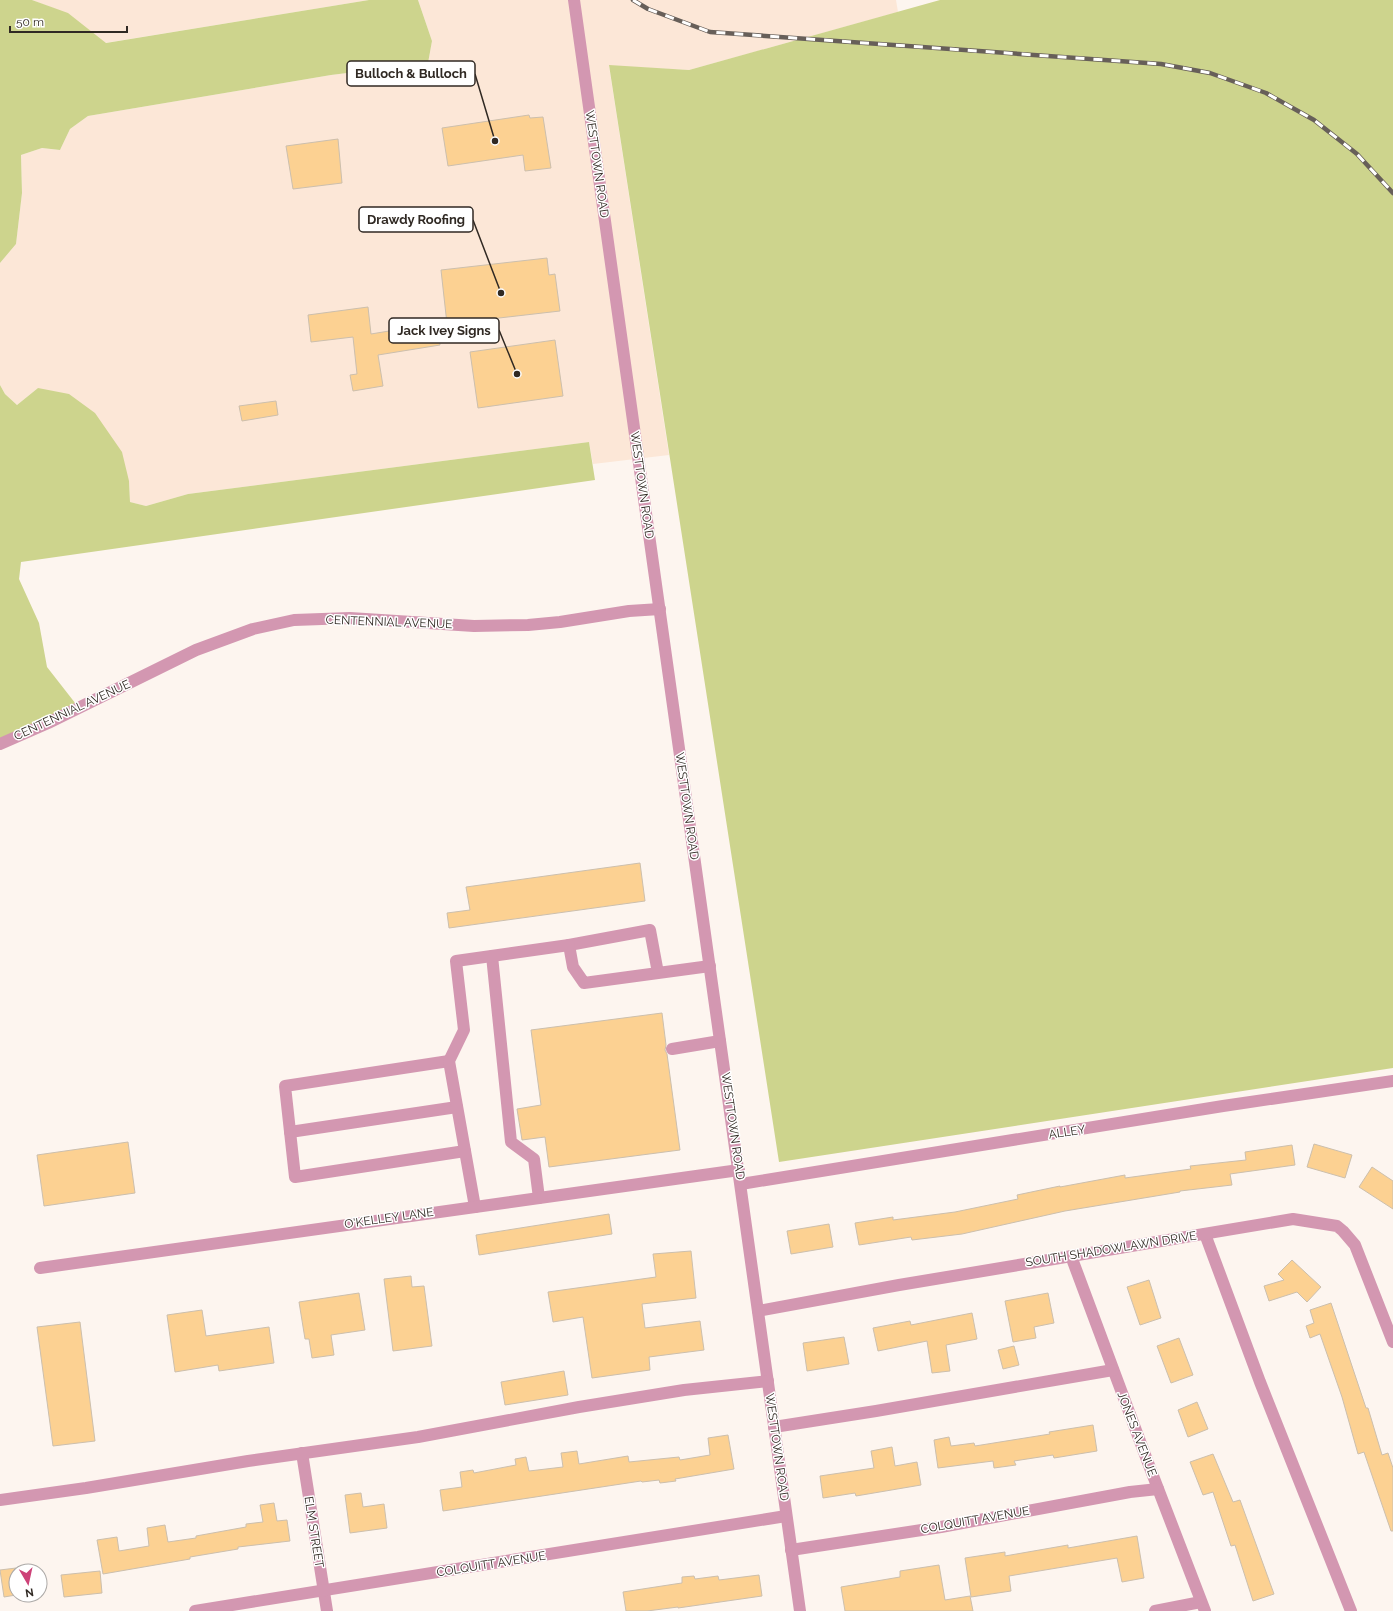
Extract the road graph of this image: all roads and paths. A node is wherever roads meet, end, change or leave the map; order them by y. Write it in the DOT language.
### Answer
graph roads {
  1 [pos="574,0"];
  2 [pos="660,609"];
  3 [pos="0,744"];
  4 [pos="569,945"];
  5 [pos="492,956"];
  6 [pos="710,966"];
  7 [pos="658,973"];
  8 [pos="720,1041"];
  9 [pos="672,1049"];
  10 [pos="449,1061"];
  11 [pos="1393,1081"];
  12 [pos="457,1107"];
  13 [pos="290,1132"];
  14 [pos="465,1151"];
  15 [pos="739,1170"];
  16 [pos="741,1184"];
  17 [pos="539,1198"];
  18 [pos="475,1207"];
  19 [pos="1205,1234"];
  20 [pos="1071,1256"];
  21 [pos="40,1268"];
  22 [pos="758,1311"];
  23 [pos="1393,1342"];
  24 [pos="1113,1370"];
  25 [pos="768,1381"];
  26 [pos="774,1427"];
  27 [pos="302,1454"];
  28 [pos="1158,1488"];
  29 [pos="0,1500"];
  30 [pos="786,1516"];
  31 [pos="792,1550"];
  32 [pos="324,1591"];
  33 [pos="1203,1606"];
  34 [pos="195,1611"];
  35 [pos="327,1611"];
  36 [pos="800,1611"];
  37 [pos="1155,1611"];
  38 [pos="1351,1611"];
  1 -- 2 [label="street, WESTTOWN ROAD"];
  2 -- 3 [label="street, CENTENNIAL AVENUE"];
  2 -- 6 [label="street, WESTTOWN ROAD"];
  4 -- 5 [label="street"];
  4 -- 7 [label="street"];
  4 -- 7 [label="street"];
  5 -- 10 [label="street"];
  5 -- 17 [label="street"];
  6 -- 7 [label="street"];
  6 -- 8 [label="street, WESTTOWN ROAD"];
  8 -- 9 [label="street"];
  8 -- 15 [label="street, WESTTOWN ROAD"];
  10 -- 12 [label="street"];
  10 -- 13 [label="street"];
  11 -- 16 [label="street, ALLEY"];
  12 -- 13 [label="street"];
  12 -- 14 [label="street"];
  13 -- 14 [label="street"];
  14 -- 18 [label="street"];
  15 -- 16 [label="street, WESTTOWN ROAD"];
  15 -- 17 [label="street, O'KELLEY LANE"];
  16 -- 22 [label="street, WESTTOWN ROAD"];
  17 -- 18 [label="street, O'KELLEY LANE"];
  18 -- 21 [label="street, O'KELLEY LANE"];
  19 -- 20 [label="street, SOUTH SHADOWLAWN DRIVE"];
  19 -- 23 [label="street, SOUTH SHADOWLAWN DRIVE"];
  19 -- 38 [label="street"];
  20 -- 22 [label="street, SOUTH SHADOWLAWN DRIVE"];
  20 -- 24 [label="street, JONES AVENUE"];
  22 -- 25 [label="street, WESTTOWN ROAD"];
  24 -- 26 [label="street"];
  24 -- 28 [label="street, JONES AVENUE"];
  25 -- 26 [label="street, WESTTOWN ROAD"];
  25 -- 27 [label="street"];
  26 -- 30 [label="street, WESTTOWN ROAD"];
  27 -- 29 [label="street"];
  27 -- 32 [label="street, ELM STREET"];
  28 -- 31 [label="street, COLQUITT AVENUE"];
  28 -- 33 [label="street, JONES AVENUE"];
  30 -- 31 [label="street, WESTTOWN ROAD"];
  30 -- 32 [label="street, COLQUITT AVENUE"];
  31 -- 36 [label="street, WESTTOWN ROAD"];
  32 -- 34 [label="street, COLQUITT AVENUE"];
  32 -- 35 [label="street, ELM STREET"];
  33 -- 37 [label="street"];
}
